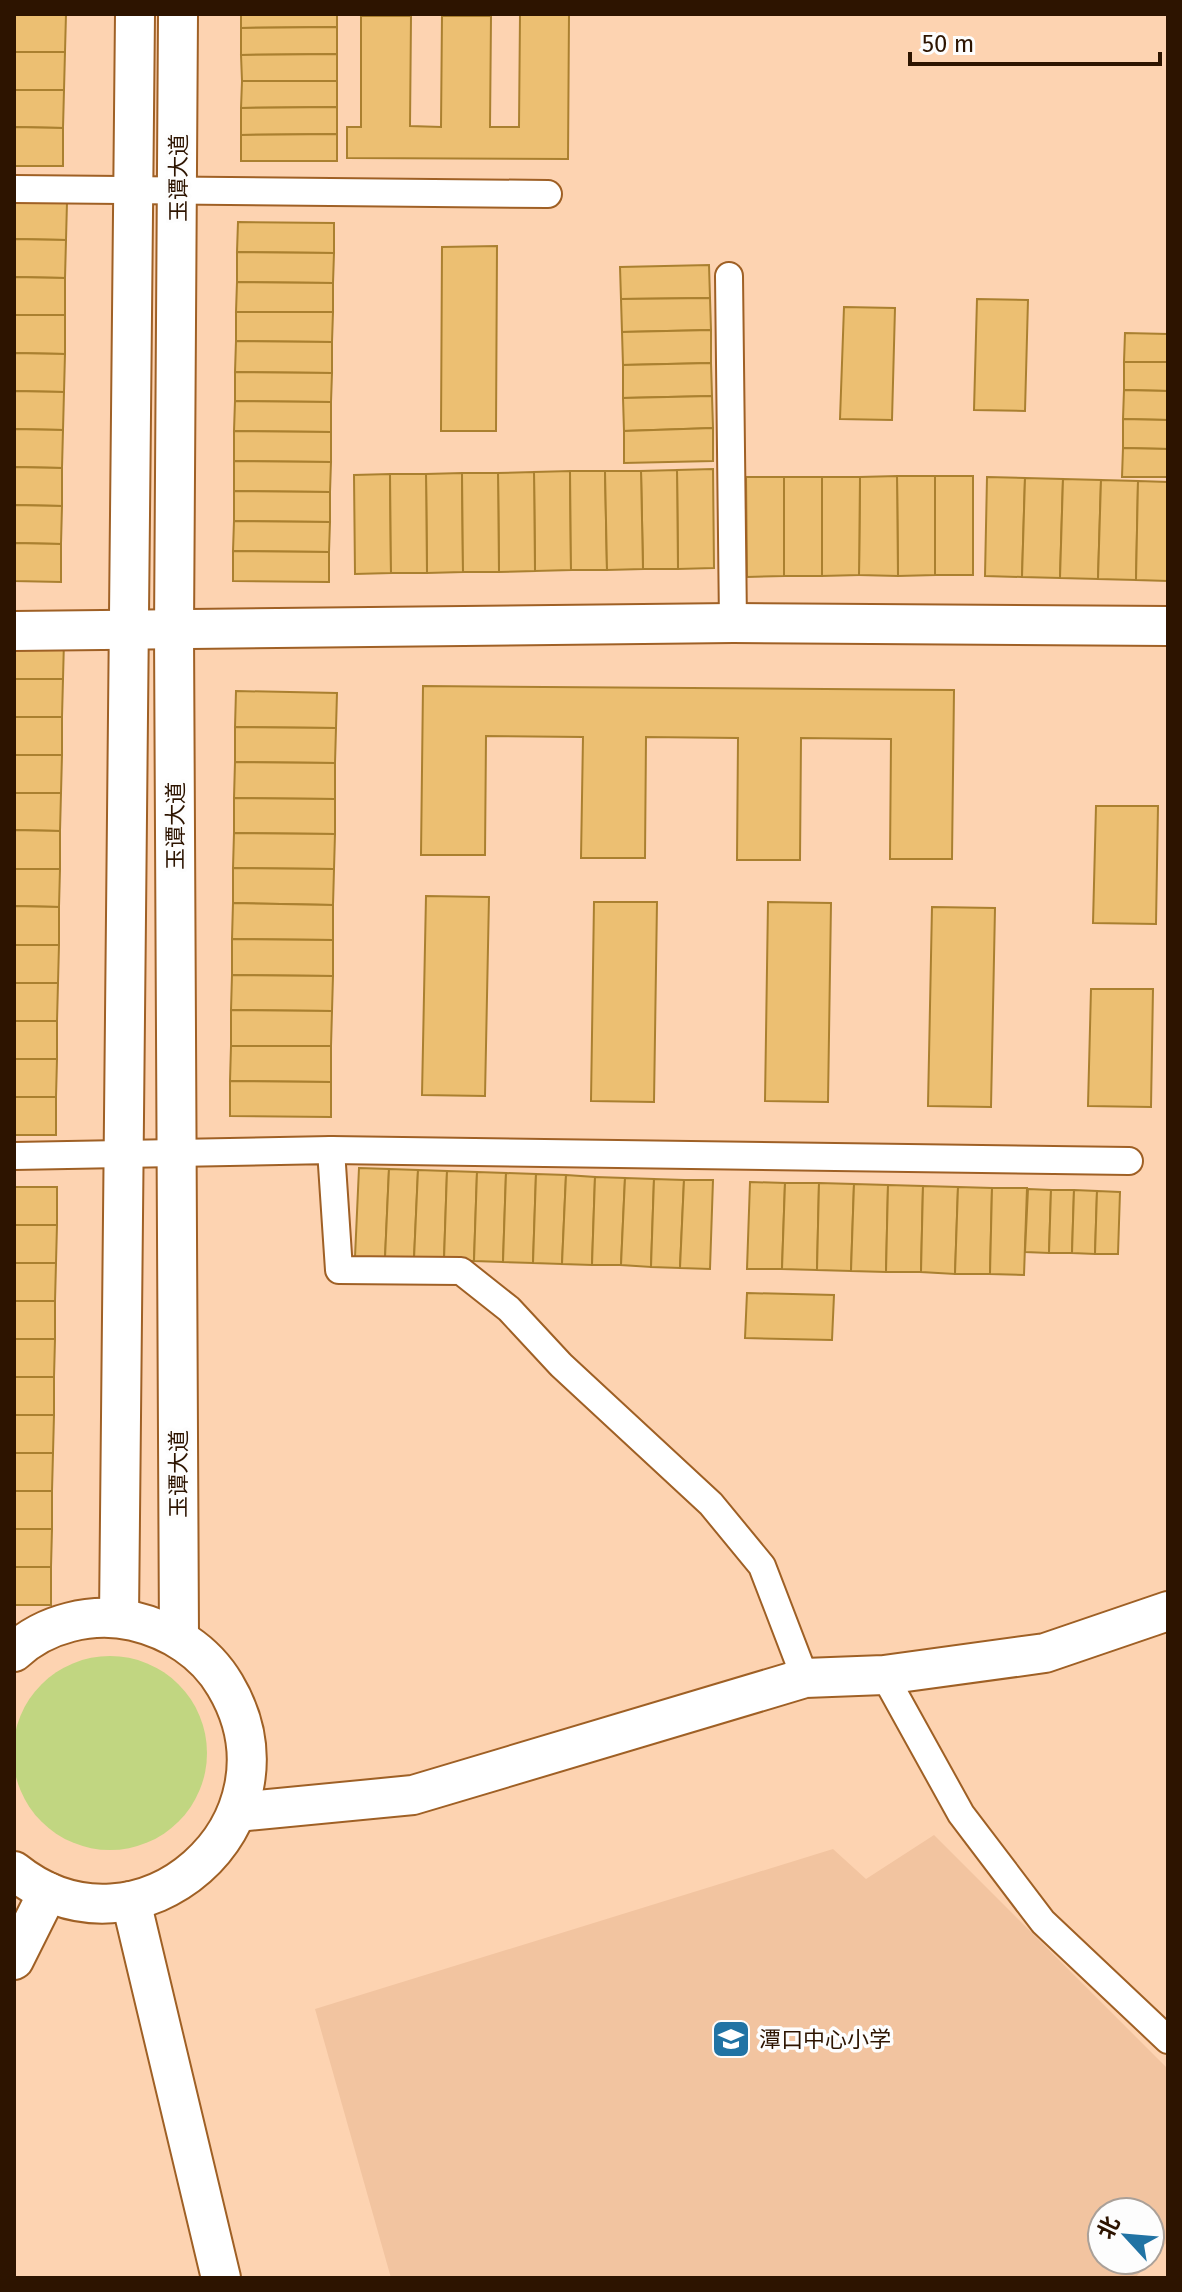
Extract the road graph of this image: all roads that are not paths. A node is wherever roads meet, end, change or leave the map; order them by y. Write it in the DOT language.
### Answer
graph roads {
  1 [pos="135,14"];
  2 [pos="178,14"];
  3 [pos="14,189"];
  4 [pos="136,190"];
  5 [pos="178,191"];
  6 [pos="548,194"];
  7 [pos="729,276"];
  8 [pos="733,623"];
  9 [pos="1168,626"];
  10 [pos="14,631"];
  11 [pos="174,631"];
  12 [pos="127,632"];
  13 [pos="331,1150"];
  14 [pos="176,1152"];
  15 [pos="122,1154"];
  16 [pos="14,1156"];
  17 [pos="1129,1161"];
  18 [pos="1168,1611"];
  19 [pos="119,1618"];
  20 [pos="179,1638"];
  21 [pos="14,1652"];
  22 [pos="884,1675"];
  23 [pos="805,1678"];
  24 [pos="237,1812"];
  25 [pos="14,1871"];
  26 [pos="48,1892"];
  27 [pos="131,1901"];
  28 [pos="14,1960"];
  29 [pos="1168,2040"];
  30 [pos="221,2278"];
  1 -- 4 [label="street, 玉谭大道"];
  2 -- 5 [label="street, 玉谭大道"];
  3 -- 4 [label="street"];
  4 -- 5 [label="street"];
  4 -- 12 [label="street, 玉谭大道"];
  5 -- 6 [label="street"];
  5 -- 11 [label="street, 玉谭大道"];
  7 -- 8 [label="street"];
  8 -- 9 [label="street"];
  8 -- 11 [label="street"];
  10 -- 12 [label="street"];
  11 -- 12 [label="street"];
  11 -- 14 [label="street, 玉谭大道"];
  12 -- 15 [label="street, 玉谭大道"];
  13 -- 14 [label="street"];
  13 -- 17 [label="street"];
  13 -- 23 [label="street"];
  14 -- 15 [label="street"];
  14 -- 20 [label="street, 玉谭大道"];
  15 -- 16 [label="street"];
  15 -- 19 [label="street, 玉谭大道"];
  18 -- 22 [label="street"];
  19 -- 20 [label="street"];
  19 -- 21 [label="street"];
  20 -- 24 [label="street"];
  22 -- 23 [label="street"];
  22 -- 29 [label="street"];
  23 -- 24 [label="street"];
  24 -- 27 [label="street"];
  25 -- 26 [label="street"];
  26 -- 27 [label="street"];
  26 -- 28 [label="street"];
  27 -- 30 [label="street"];
}
